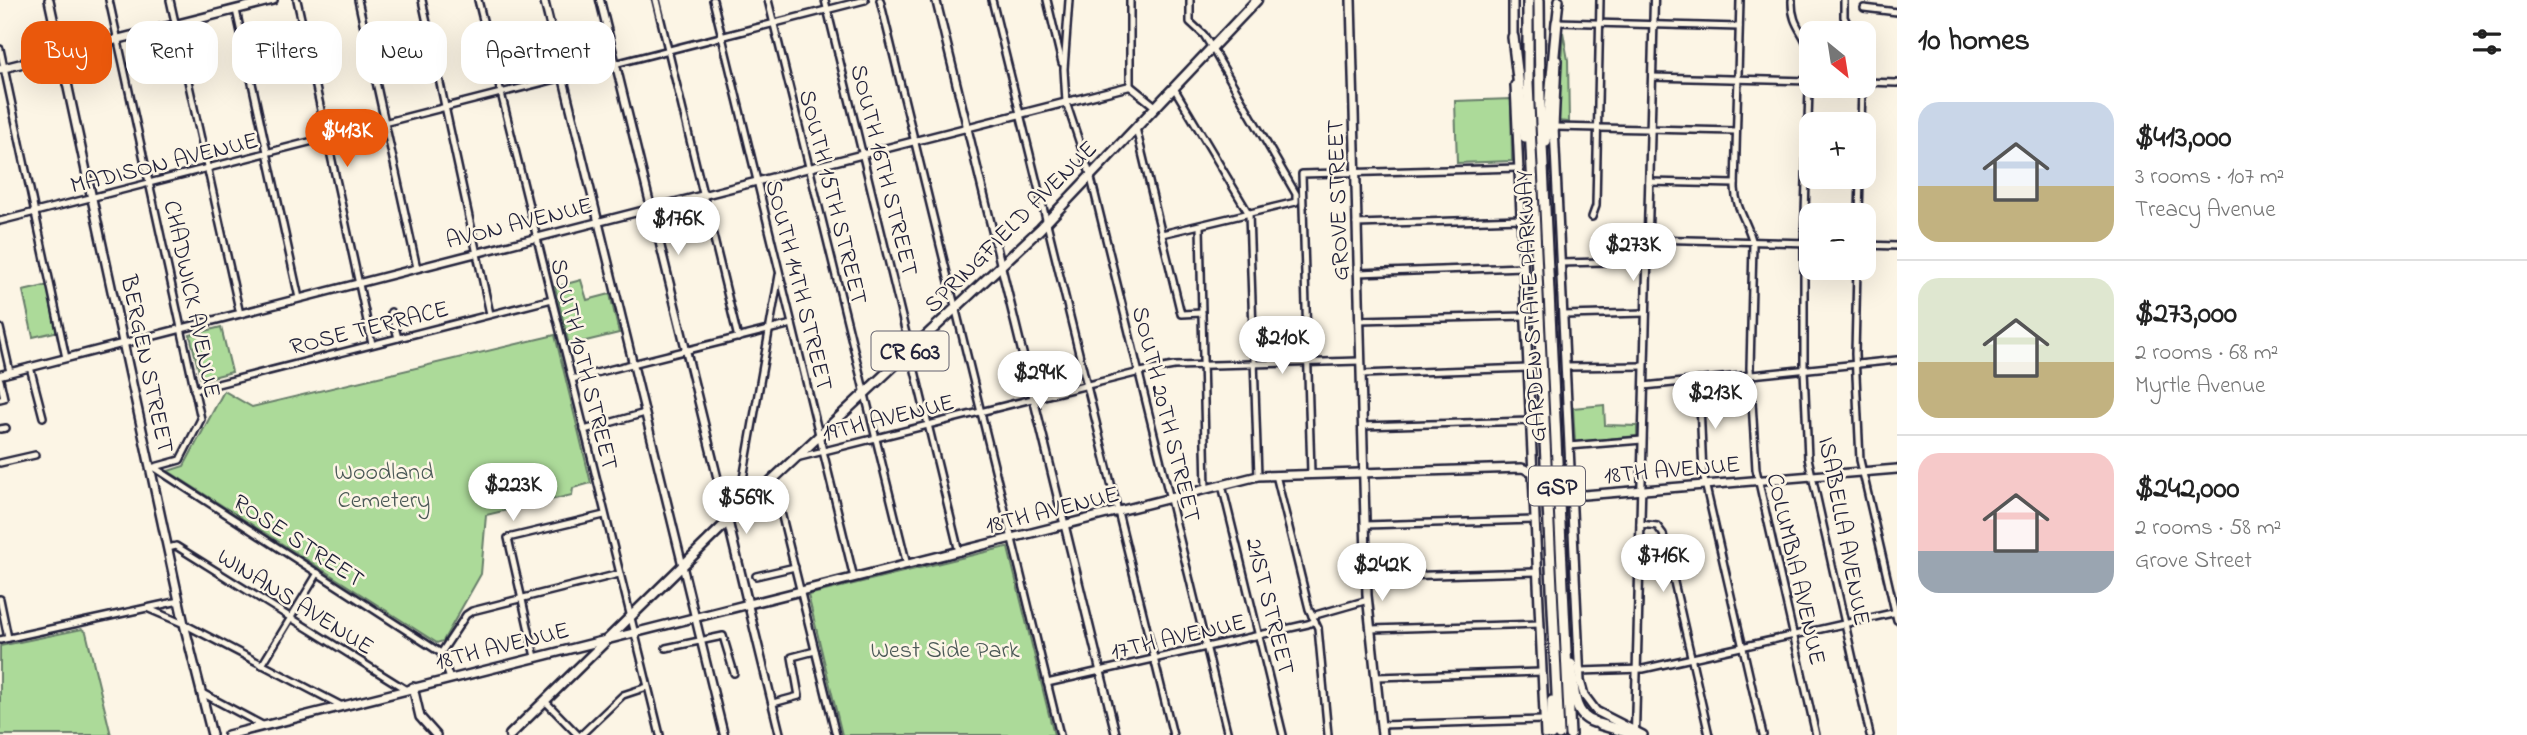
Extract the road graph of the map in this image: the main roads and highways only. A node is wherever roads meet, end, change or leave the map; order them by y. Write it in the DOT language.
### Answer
graph roads {
  1 [pos="49,0"];
  2 [pos="273,0"];
  3 [pos="1257,0"];
  4 [pos="1351,0"];
  5 [pos="1513,0"];
  6 [pos="1528,0"];
  7 [pos="1539,0"];
  8 [pos="1559,0"];
  9 [pos="262,1"];
  10 [pos="54,21"];
  11 [pos="1557,22"];
  12 [pos="1513,37"];
  13 [pos="112,41"];
  14 [pos="21,64"];
  15 [pos="2,69"];
  16 [pos="68,84"];
  17 [pos="1543,182"];
  18 [pos="1533,208"];
  19 [pos="1897,469"];
  20 [pos="1363,472"];
  21 [pos="1535,473"];
  22 [pos="1569,489"];
  23 [pos="728,521"];
  24 [pos="1562,591"];
  25 [pos="748,604"];
  26 [pos="1553,633"];
  27 [pos="609,638"];
  28 [pos="409,688"];
  29 [pos="1638,734"];
  30 [pos="212,735"];
  31 [pos="228,735"];
  32 [pos="436,735"];
  33 [pos="510,735"];
  34 [pos="1382,735"];
  35 [pos="1545,735"];
  36 [pos="1551,735"];
  37 [pos="1559,735"];
  38 [pos="1570,735"];
  1 -- 10 [label="main road, BERGEN STREET"];
  2 -- 9 [label="main road"];
  3 -- 23 [label="main road, SPRINGFIELD AVENUE / CR 603"];
  4 -- 20 [label="main road, GROVE STREET"];
  5 -- 12 [label="main road"];
  6 -- 18 [label="highway, GARDEN STATE PARKWAY / GSP"];
  7 -- 17 [label="highway, GARDEN STATE PARKWAY / GSP"];
  8 -- 11 [label="main road"];
  9 -- 13 [label="main road"];
  11 -- 17 [label="highway"];
  11 -- 22 [label="main road"];
  12 -- 18 [label="highway"];
  12 -- 21 [label="main road"];
  14 -- 15 [label="main road"];
  16 -- 30 [label="main road, BERGEN STREET"];
  17 -- 24 [label="highway, GARDEN STATE PARKWAY / GSP"];
  18 -- 26 [label="highway, GARDEN STATE PARKWAY / GSP"];
  19 -- 22 [label="main road, 18TH AVENUE"];
  20 -- 21 [label="main road, 18TH AVENUE"];
  20 -- 25 [label="main road, 18TH AVENUE"];
  20 -- 34 [label="main road, GROVE STREET"];
  21 -- 22 [label="main road, 18TH AVENUE, bridge"];
  21 -- 35 [label="main road"];
  22 -- 29 [label="main road"];
  23 -- 25 [label="main road"];
  23 -- 27 [label="main road, SPRINGFIELD AVENUE / CR 603"];
  24 -- 29 [label="highway"];
  24 -- 38 [label="highway, GARDEN STATE PARKWAY / GSP"];
  25 -- 27 [label="main road, 18TH AVENUE"];
  26 -- 36 [label="highway"];
  26 -- 37 [label="highway, GARDEN STATE PARKWAY / GSP"];
  27 -- 28 [label="main road, 18TH AVENUE"];
  27 -- 33 [label="main road, SPRINGFIELD AVENUE / CR 603"];
  28 -- 31 [label="main road, 18TH AVENUE"];
  28 -- 32 [label="main road"];
}
